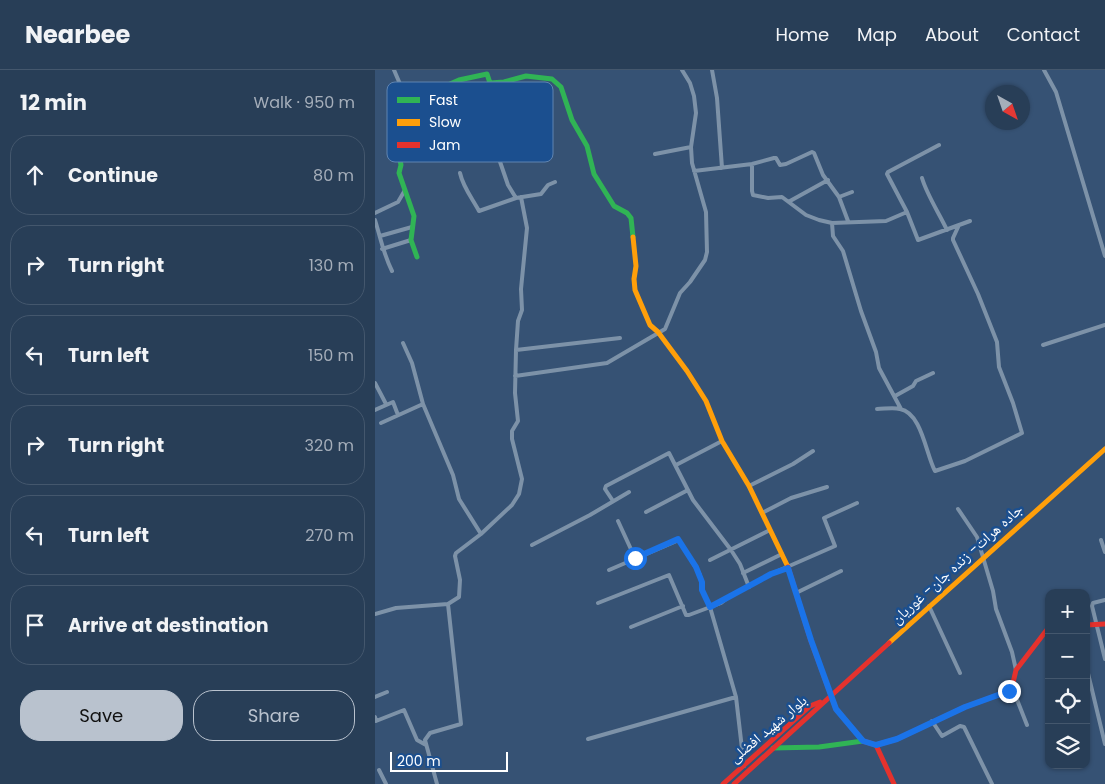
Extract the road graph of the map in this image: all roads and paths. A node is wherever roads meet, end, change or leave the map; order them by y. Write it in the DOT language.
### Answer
graph roads {
  1 [pos="394,70"];
  2 [pos="682,70"];
  3 [pos="712,70"];
  4 [pos="1044,70"];
  5 [pos="399,82"];
  6 [pos="454,82"];
  7 [pos="490,82"];
  8 [pos="503,82"];
  9 [pos="939,145"];
  10 [pos="691,148"];
  11 [pos="655,154"];
  12 [pos="401,162"];
  13 [pos="500,162"];
  14 [pos="752,164"];
  15 [pos="722,168"];
  16 [pos="694,171"];
  17 [pos="460,173"];
  18 [pos="922,178"];
  19 [pos="829,180"];
  20 [pos="555,182"];
  21 [pos="405,190"];
  22 [pos="852,192"];
  23 [pos="839,197"];
  24 [pos="519,198"];
  25 [pos="790,201"];
  26 [pos="907,212"];
  27 [pos="375,213"];
  28 [pos="375,220"];
  29 [pos="848,221"];
  30 [pos="970,221"];
  31 [pos="832,223"];
  32 [pos="959,225"];
  33 [pos="412,227"];
  34 [pos="947,230"];
  35 [pos="380,236"];
  36 [pos="411,240"];
  37 [pos="382,249"];
  38 [pos="1105,256"];
  39 [pos="417,258"];
  40 [pos="392,271"];
  41 [pos="1105,324"];
  42 [pos="658,332"];
  43 [pos="620,338"];
  44 [pos="403,343"];
  45 [pos="1043,345"];
  46 [pos="516,350"];
  47 [pos="933,372"];
  48 [pos="515,376"];
  49 [pos="375,383"];
  50 [pos="895,396"];
  51 [pos="386,404"];
  52 [pos="423,404"];
  53 [pos="877,409"];
  54 [pos="901,409"];
  55 [pos="375,410"];
  56 [pos="397,415"];
  57 [pos="381,423"];
  58 [pos="723,441"];
  59 [pos="1105,449"];
  60 [pos="813,451"];
  61 [pos="676,466"];
  62 [pos="749,486"];
  63 [pos="827,488"];
  64 [pos="688,490"];
  65 [pos="629,492"];
  66 [pos="613,501"];
  67 [pos="857,503"];
  68 [pos="958,510"];
  69 [pos="645,512"];
  70 [pos="762,513"];
  71 [pos="618,522"];
  72 [pos="770,530"];
  73 [pos="481,534"];
  74 [pos="1101,540"];
  75 [pos="532,545"];
  76 [pos="731,550"];
  77 [pos="1105,552"];
  78 [pos="782,554"];
  79 [pos="635,558"];
  80 [pos="982,558"];
  81 [pos="710,560"];
  82 [pos="788,568"];
  83 [pos="609,570"];
  84 [pos="841,570"];
  85 [pos="743,573"];
  86 [pos="749,587"];
  87 [pos="797,593"];
  88 [pos="1105,600"];
  89 [pos="598,603"];
  90 [pos="448,604"];
  91 [pos="683,606"];
  92 [pos="929,606"];
  93 [pos="710,607"];
  94 [pos="375,614"];
  95 [pos="1105,624"];
  96 [pos="1095,625"];
  97 [pos="1090,626"];
  98 [pos="631,627"];
  99 [pos="1045,632"];
  100 [pos="1105,659"];
  101 [pos="1015,670"];
  102 [pos="960,673"];
  103 [pos="1089,679"];
  104 [pos="1012,687"];
  105 [pos="387,692"];
  106 [pos="375,697"];
  107 [pos="736,697"];
  108 [pos="829,697"];
  109 [pos="375,717"];
  110 [pos="933,721"];
  111 [pos="1027,725"];
  112 [pos="588,739"];
  113 [pos="863,741"];
  114 [pos="1105,744"];
  115 [pos="426,745"];
  116 [pos="876,745"];
  117 [pos="773,748"];
  118 [pos="744,766"];
  119 [pos="379,770"];
  120 [pos="386,784"];
  121 [pos="437,784"];
  122 [pos="722,784"];
  123 [pos="733,784"];
  124 [pos="894,784"];
  125 [pos="992,784"];
  1 -- 5 [label="street"];
  2 -- 10 [label="street"];
  3 -- 15 [label="street"];
  4 -- 38 [label="street"];
  6 -- 7 [label="street"];
  8 -- 42 [label="street"];
  9 -- 26 [label="street"];
  10 -- 11 [label="street"];
  10 -- 16 [label="street"];
  12 -- 21 [label="street"];
  13 -- 24 [label="street"];
  14 -- 15 [label="street"];
  14 -- 19 [label="street"];
  14 -- 25 [label="street"];
  15 -- 16 [label="street"];
  16 -- 42 [label="street"];
  17 -- 24 [label="street"];
  18 -- 34 [label="street"];
  19 -- 23 [label="street"];
  19 -- 25 [label="street"];
  20 -- 24 [label="street"];
  21 -- 27 [label="street"];
  21 -- 33 [label="street"];
  22 -- 23 [label="street"];
  23 -- 29 [label="street"];
  24 -- 46 [label="street"];
  25 -- 31 [label="street"];
  26 -- 29 [label="street"];
  26 -- 34 [label="street"];
  28 -- 35 [label="street"];
  29 -- 31 [label="street"];
  30 -- 32 [label="street"];
  31 -- 50 [label="street"];
  32 -- 34 [label="street"];
  32 -- 54 [label="street"];
  33 -- 35 [label="street"];
  33 -- 36 [label="street"];
  35 -- 37 [label="street"];
  36 -- 37 [label="street"];
  36 -- 39 [label="street"];
  37 -- 40 [label="street"];
  41 -- 45 [label="street"];
  42 -- 48 [label="street"];
  42 -- 58 [label="street"];
  43 -- 46 [label="street"];
  44 -- 52 [label="street"];
  46 -- 48 [label="street"];
  47 -- 50 [label="street"];
  48 -- 73 [label="street"];
  49 -- 51 [label="street"];
  50 -- 54 [label="street"];
  51 -- 55 [label="street"];
  51 -- 56 [label="street"];
  52 -- 56 [label="street"];
  52 -- 73 [label="street"];
  53 -- 54 [label="street"];
  56 -- 57 [label="street"];
  58 -- 61 [label="street"];
  58 -- 62 [label="street"];
  59 -- 80 [label="street, جاده هرات- زنده جان- غوریان"];
  60 -- 62 [label="street"];
  61 -- 64 [label="street"];
  61 -- 66 [label="street"];
  62 -- 70 [label="street"];
  63 -- 70 [label="street"];
  64 -- 69 [label="street"];
  64 -- 76 [label="street"];
  65 -- 66 [label="street"];
  66 -- 75 [label="street"];
  67 -- 82 [label="street"];
  68 -- 80 [label="street"];
  70 -- 72 [label="street"];
  71 -- 79 [label="street"];
  72 -- 76 [label="street"];
  72 -- 78 [label="street"];
  73 -- 90 [label="street"];
  74 -- 77 [label="street"];
  76 -- 81 [label="street"];
  76 -- 85 [label="street"];
  78 -- 82 [label="street"];
  78 -- 85 [label="street"];
  79 -- 83 [label="street"];
  79 -- 93 [label="street"];
  80 -- 92 [label="street, جاده هرات- زنده جان- غوریان"];
  80 -- 101 [label="street"];
  82 -- 86 [label="street"];
  82 -- 87 [label="street"];
  84 -- 87 [label="street"];
  85 -- 86 [label="street"];
  86 -- 93 [label="street"];
  87 -- 108 [label="street"];
  88 -- 96 [label="street"];
  89 -- 91 [label="street"];
  90 -- 94 [label="street"];
  90 -- 115 [label="street"];
  91 -- 93 [label="street"];
  91 -- 98 [label="street"];
  92 -- 102 [label="street"];
  92 -- 108 [label="street, جاده هرات- زنده جان- غوریان"];
  93 -- 107 [label="street"];
  95 -- 96 [label="street"];
  96 -- 97 [label="street"];
  96 -- 100 [label="street"];
  99 -- 101 [label="street"];
  101 -- 104 [label="street"];
  103 -- 114 [label="street"];
  104 -- 110 [label="street"];
  104 -- 111 [label="street"];
  105 -- 106 [label="street"];
  107 -- 112 [label="street"];
  107 -- 118 [label="street"];
  108 -- 113 [label="street"];
  108 -- 117 [label="street, بلوار شهید افضلی"];
  108 -- 118 [label="street, بلوار شهید افضلی"];
  109 -- 115 [label="street"];
  110 -- 116 [label="street"];
  110 -- 125 [label="street"];
  113 -- 116 [label="street"];
  113 -- 117 [label="street"];
  115 -- 121 [label="street"];
  116 -- 124 [label="street"];
  117 -- 123 [label="street, بلوار شهید افضلی"];
  118 -- 122 [label="street, بلوار شهید افضلی"];
  119 -- 120 [label="street"];
}
